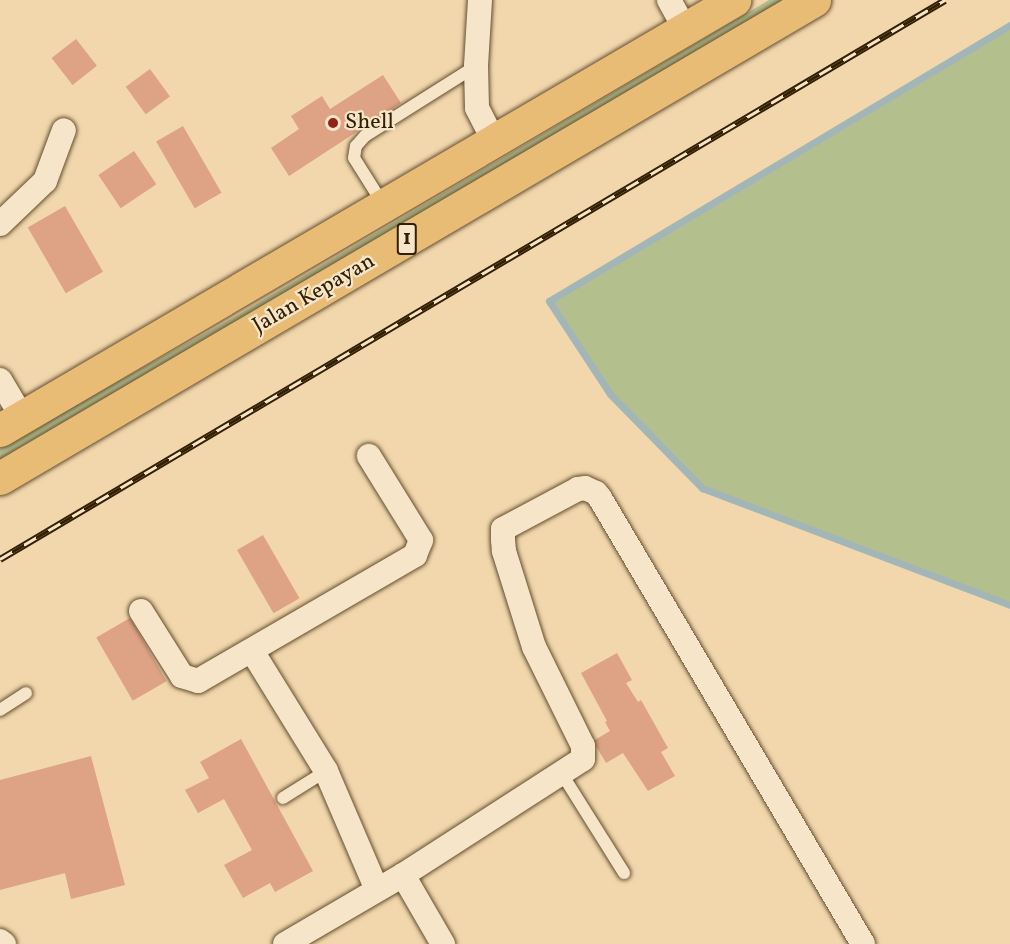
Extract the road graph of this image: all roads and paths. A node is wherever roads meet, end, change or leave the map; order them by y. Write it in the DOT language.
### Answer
graph roads {
  1 [pos="480,0"];
  2 [pos="669,0"];
  3 [pos="734,0"];
  4 [pos="813,0"];
  5 [pos="684,29"];
  6 [pos="476,66"];
  7 [pos="64,130"];
  8 [pos="494,142"];
  9 [pos="383,206"];
  10 [pos="0,224"];
  11 [pos="0,380"];
  12 [pos="11,424"];
  13 [pos="369,456"];
  14 [pos="0,478"];
  15 [pos="141,611"];
  16 [pos="252,651"];
  17 [pos="26,693"];
  18 [pos="0,710"];
  19 [pos="326,771"];
  20 [pos="562,774"];
  21 [pos="284,798"];
  22 [pos="624,873"];
  23 [pos="404,875"];
  24 [pos="377,890"];
  25 [pos="301,940"];
  26 [pos="0,941"];
  27 [pos="4,944"];
  28 [pos="443,944"];
  29 [pos="863,944"];
  1 -- 6 [label="street"];
  2 -- 5 [label="street"];
  3 -- 5 [label="highway, Jalan Kepayan / 1"];
  4 -- 14 [label="highway, Jalan Kepayan / 1"];
  5 -- 8 [label="highway, Jalan Kepayan / 1"];
  6 -- 8 [label="street"];
  6 -- 9 [label="lane"];
  7 -- 10 [label="street"];
  8 -- 9 [label="highway, Jalan Kepayan / 1"];
  9 -- 12 [label="highway, Jalan Kepayan / 1"];
  11 -- 12 [label="street"];
  13 -- 16 [label="street"];
  15 -- 16 [label="street"];
  16 -- 19 [label="street"];
  17 -- 18 [label="lane"];
  19 -- 21 [label="lane"];
  19 -- 24 [label="street"];
  20 -- 22 [label="lane"];
  20 -- 23 [label="street"];
  20 -- 29 [label="street"];
  23 -- 24 [label="street"];
  23 -- 28 [label="street"];
  24 -- 25 [label="street"];
  26 -- 27 [label="street"];
}
